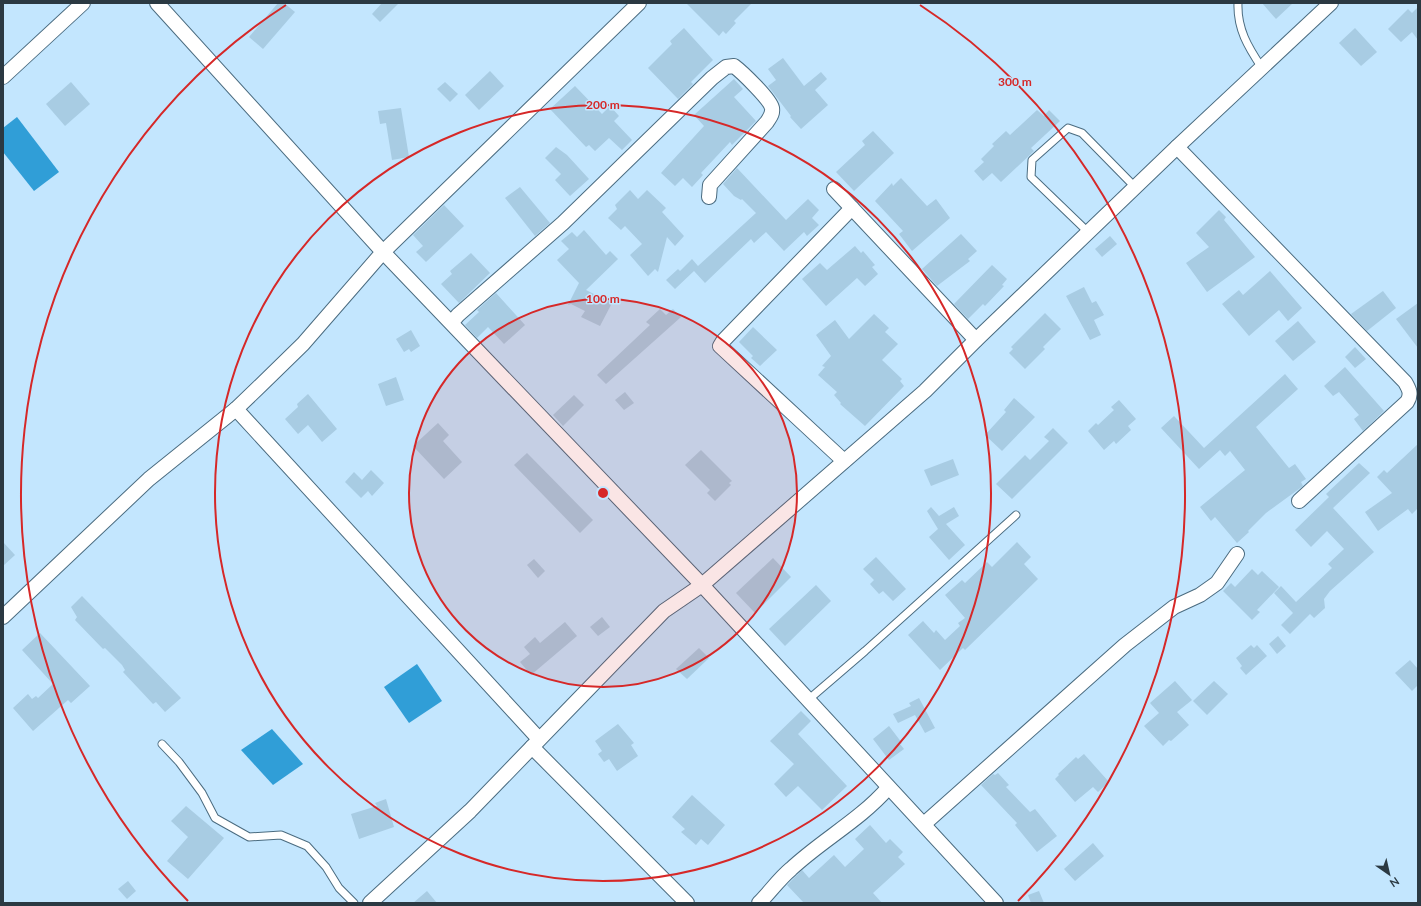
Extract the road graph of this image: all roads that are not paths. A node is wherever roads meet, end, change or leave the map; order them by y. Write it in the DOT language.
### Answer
graph roads {
  1 [pos="83,3"];
  2 [pos="157,3"];
  3 [pos="639,3"];
  4 [pos="1238,3"];
  5 [pos="1331,3"];
  6 [pos="1262,68"];
  7 [pos="3,77"];
  8 [pos="1177,147"];
  9 [pos="1135,187"];
  10 [pos="834,189"];
  11 [pos="709,197"];
  12 [pos="852,208"];
  13 [pos="1088,232"];
  14 [pos="383,252"];
  15 [pos="452,322"];
  16 [pos="976,340"];
  17 [pos="236,409"];
  18 [pos="844,462"];
  19 [pos="1299,501"];
  20 [pos="1016,515"];
  21 [pos="1237,554"];
  22 [pos="702,585"];
  23 [pos="3,617"];
  24 [pos="808,700"];
  25 [pos="535,743"];
  26 [pos="162,744"];
  27 [pos="888,788"];
  28 [pos="924,824"];
  29 [pos="354,903"];
  30 [pos="370,903"];
  31 [pos="687,903"];
  32 [pos="759,903"];
  33 [pos="996,903"];
  1 -- 7 [label="street"];
  2 -- 14 [label="street"];
  3 -- 14 [label="street"];
  4 -- 6 [label="lane"];
  5 -- 6 [label="street"];
  6 -- 8 [label="street"];
  8 -- 9 [label="street"];
  8 -- 19 [label="street"];
  9 -- 13 [label="street"];
  9 -- 13 [label="lane"];
  10 -- 12 [label="street"];
  11 -- 15 [label="street"];
  12 -- 16 [label="street"];
  12 -- 18 [label="street"];
  13 -- 16 [label="street"];
  14 -- 15 [label="street"];
  14 -- 17 [label="street"];
  15 -- 22 [label="street"];
  16 -- 18 [label="street"];
  17 -- 23 [label="street"];
  17 -- 25 [label="street"];
  18 -- 22 [label="street"];
  20 -- 24 [label="lane"];
  21 -- 28 [label="street"];
  22 -- 24 [label="street"];
  22 -- 25 [label="street"];
  24 -- 27 [label="street"];
  25 -- 30 [label="street"];
  25 -- 31 [label="street"];
  26 -- 29 [label="lane"];
  27 -- 28 [label="street"];
  27 -- 32 [label="street"];
  28 -- 33 [label="street"];
}
